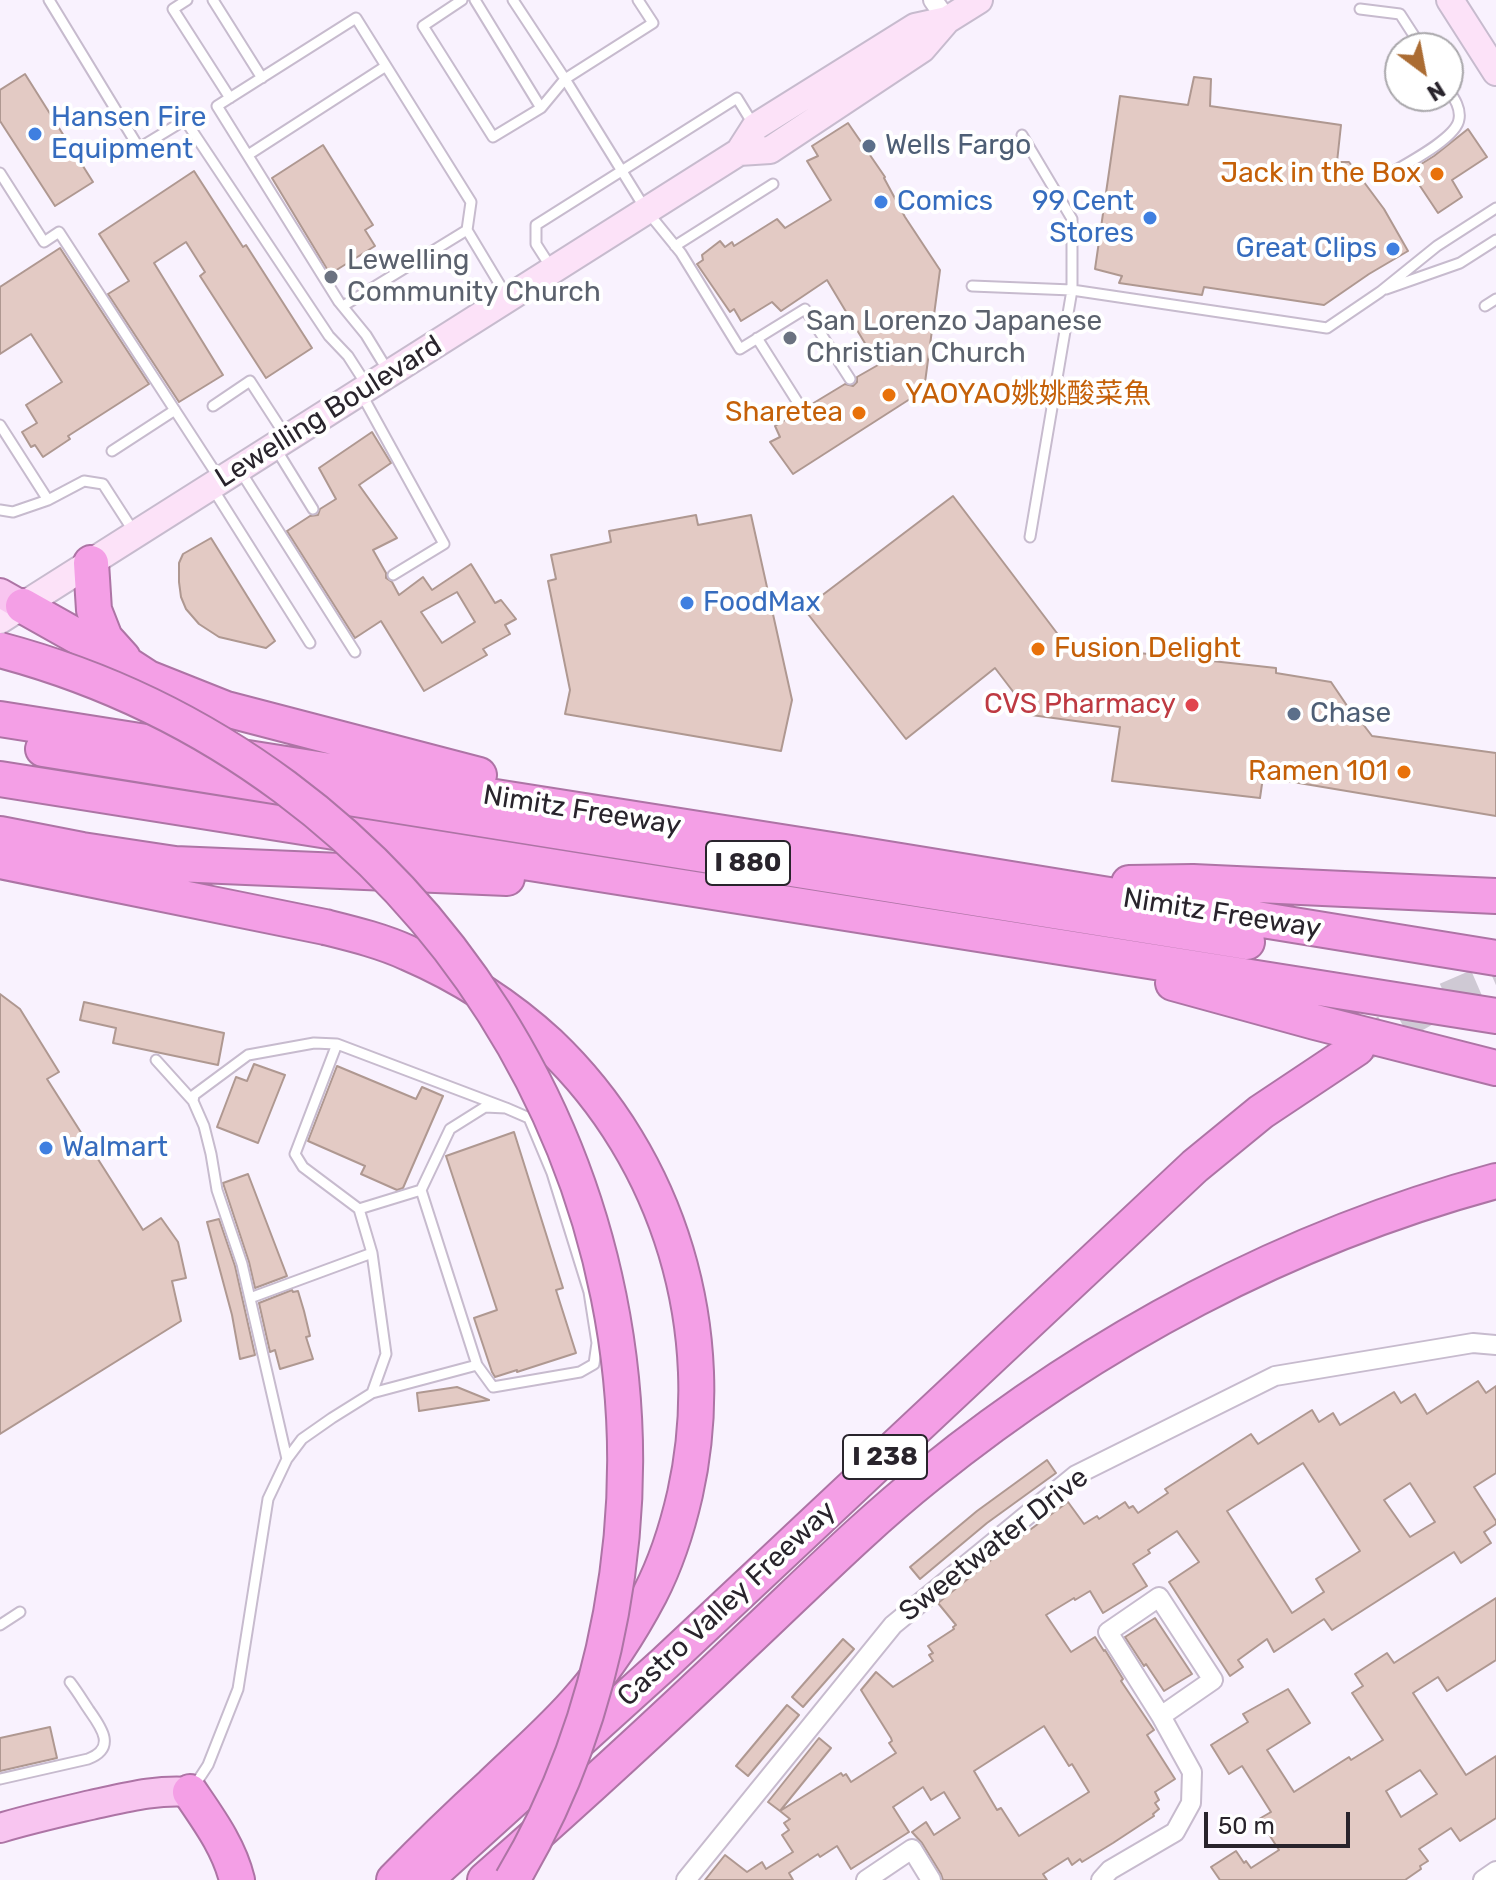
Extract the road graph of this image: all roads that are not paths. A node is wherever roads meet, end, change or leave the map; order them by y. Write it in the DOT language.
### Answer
graph roads {
  1 [pos="49,0"];
  2 [pos="187,0"];
  3 [pos="213,0"];
  4 [pos="462,0"];
  5 [pos="475,0"];
  6 [pos="513,0"];
  7 [pos="638,0"];
  8 [pos="979,0"];
  9 [pos="1450,0"];
  10 [pos="1360,9"];
  11 [pos="940,10"];
  12 [pos="1412,32"];
  13 [pos="386,66"];
  14 [pos="1496,72"];
  15 [pos="262,78"];
  16 [pos="565,79"];
  17 [pos="230,98"];
  18 [pos="541,108"];
  19 [pos="1459,112"];
  20 [pos="755,127"];
  21 [pos="1022,135"];
  22 [pos="739,152"];
  23 [pos="248,155"];
  24 [pos="622,171"];
  25 [pos="0,173"];
  26 [pos="1389,174"];
  27 [pos="773,184"];
  28 [pos="1496,208"];
  29 [pos="646,210"];
  30 [pos="467,230"];
  31 [pos="1496,240"];
  32 [pos="675,246"];
  33 [pos="552,270"];
  34 [pos="972,286"];
  35 [pos="1072,290"];
  36 [pos="1380,292"];
  37 [pos="507,298"];
  38 [pos="1496,299"];
  39 [pos="343,306"];
  40 [pos="1485,306"];
  41 [pos="757,338"];
  42 [pos="850,379"];
  43 [pos="372,384"];
  44 [pos="213,406"];
  45 [pos="800,406"];
  46 [pos="175,410"];
  47 [pos="0,425"];
  48 [pos="281,442"];
  49 [pos="112,451"];
  50 [pos="224,479"];
  51 [pos="48,500"];
  52 [pos="313,509"];
  53 [pos="0,510"];
  54 [pos="136,534"];
  55 [pos="1030,537"];
  56 [pos="91,563"];
  57 [pos="393,575"];
  58 [pos="8,606"];
  59 [pos="310,643"];
  60 [pos="0,650"];
  61 [pos="355,652"];
  62 [pos="128,665"];
  63 [pos="0,719"];
  64 [pos="0,742"];
  65 [pos="0,779"];
  66 [pos="0,834"];
  67 [pos="851,853"];
  68 [pos="0,861"];
  69 [pos="1044,885"];
  70 [pos="707,890"];
  71 [pos="1496,896"];
  72 [pos="1027,941"];
  73 [pos="1496,958"];
  74 [pos="1496,981"];
  75 [pos="1496,1016"];
  76 [pos="337,1044"];
  77 [pos="1357,1048"];
  78 [pos="156,1060"];
  79 [pos="1496,1068"];
  80 [pos="193,1101"];
  81 [pos="506,1108"];
  82 [pos="1496,1181"];
  83 [pos="421,1190"];
  84 [pos="1496,1204"];
  85 [pos="359,1209"];
  86 [pos="1374,1220"];
  87 [pos="372,1253"];
  88 [pos="250,1298"];
  89 [pos="1496,1345"];
  90 [pos="477,1365"];
  91 [pos="372,1393"];
  92 [pos="287,1459"];
  93 [pos="20,1612"];
  94 [pos="0,1625"];
  95 [pos="70,1682"];
  96 [pos="1161,1716"];
  97 [pos="0,1779"];
  98 [pos="190,1792"];
  99 [pos="0,1828"];
  100 [pos="1496,1871"];
  101 [pos="237,1880"];
  102 [pos="394,1880"];
  103 [pos="425,1880"];
  104 [pos="485,1880"];
  105 [pos="512,1880"];
  106 [pos="686,1880"];
  107 [pos="866,1880"];
  108 [pos="931,1880"];
  109 [pos="1101,1880"];
  110 [pos="1483,1880"];
  1 -- 43 [label="lane"];
  2 -- 17 [label="lane"];
  3 -- 15 [label="lane"];
  4 -- 18 [label="lane"];
  5 -- 18 [label="lane"];
  6 -- 16 [label="lane"];
  7 -- 16 [label="lane"];
  8 -- 11 [label="main road, Lewelling Boulevard"];
  9 -- 14 [label="main road"];
  10 -- 12 [label="lane"];
  11 -- 20 [label="main road, Lewelling Boulevard"];
  11 -- 22 [label="main road, Lewelling Boulevard"];
  13 -- 15 [label="lane"];
  13 -- 23 [label="lane"];
  13 -- 30 [label="lane"];
  15 -- 17 [label="lane"];
  16 -- 18 [label="lane"];
  16 -- 24 [label="lane"];
  17 -- 23 [label="lane"];
  19 -- 26 [label="lane"];
  20 -- 22 [label="main road, Lewelling Boulevard"];
  20 -- 24 [label="lane"];
  21 -- 35 [label="lane"];
  22 -- 29 [label="main road, Lewelling Boulevard"];
  23 -- 39 [label="lane"];
  24 -- 29 [label="lane"];
  24 -- 33 [label="lane"];
  25 -- 46 [label="lane"];
  27 -- 32 [label="lane"];
  28 -- 36 [label="lane"];
  29 -- 32 [label="lane"];
  29 -- 33 [label="main road, Lewelling Boulevard"];
  30 -- 37 [label="lane"];
  30 -- 39 [label="lane"];
  31 -- 36 [label="lane"];
  32 -- 41 [label="lane"];
  33 -- 37 [label="main road, Lewelling Boulevard"];
  34 -- 35 [label="lane"];
  35 -- 36 [label="lane"];
  35 -- 55 [label="lane"];
  37 -- 43 [label="main road, Lewelling Boulevard"];
  38 -- 40 [label="lane"];
  39 -- 43 [label="lane"];
  41 -- 42 [label="lane"];
  41 -- 45 [label="lane"];
  43 -- 48 [label="main road, Lewelling Boulevard"];
  43 -- 57 [label="lane"];
  44 -- 48 [label="lane"];
  46 -- 49 [label="lane"];
  46 -- 50 [label="lane"];
  47 -- 51 [label="lane"];
  48 -- 50 [label="main road, Lewelling Boulevard"];
  48 -- 52 [label="lane"];
  50 -- 54 [label="main road, Lewelling Boulevard"];
  50 -- 59 [label="lane"];
  50 -- 61 [label="lane"];
  51 -- 53 [label="lane"];
  51 -- 54 [label="lane"];
  54 -- 56 [label="main road, Lewelling Boulevard"];
  56 -- 58 [label="main road, Lewelling Boulevard"];
  56 -- 62 [label="highway"];
  58 -- 62 [label="highway"];
  60 -- 105 [label="highway, bridge"];
  62 -- 67 [label="highway"];
  63 -- 67 [label="highway, Nimitz Freeway / I 880"];
  64 -- 74 [label="highway, I 880"];
  65 -- 70 [label="highway, Nimitz Freeway / I 880"];
  66 -- 70 [label="highway"];
  67 -- 69 [label="highway, Nimitz Freeway / I 880"];
  68 -- 102 [label="highway"];
  69 -- 71 [label="highway"];
  69 -- 73 [label="highway, Nimitz Freeway / I 880"];
  70 -- 72 [label="highway, Nimitz Freeway / I 880"];
  72 -- 75 [label="highway, Nimitz Freeway / I 880"];
  72 -- 79 [label="highway"];
  76 -- 80 [label="lane"];
  76 -- 81 [label="lane"];
  76 -- 85 [label="lane"];
  77 -- 103 [label="highway, Castro Valley Freeway / I 238"];
  78 -- 80 [label="lane"];
  80 -- 88 [label="lane"];
  81 -- 83 [label="lane"];
  81 -- 90 [label="lane"];
  82 -- 86 [label="highway"];
  83 -- 85 [label="lane"];
  83 -- 90 [label="lane"];
  84 -- 86 [label="highway"];
  85 -- 87 [label="lane"];
  86 -- 104 [label="highway, Castro Valley Freeway / I 238"];
  87 -- 88 [label="lane"];
  87 -- 91 [label="lane"];
  88 -- 92 [label="lane"];
  89 -- 106 [label="street, Sweetwater Drive"];
  90 -- 91 [label="lane"];
  91 -- 92 [label="lane"];
  92 -- 98 [label="lane"];
  93 -- 94 [label="lane"];
  95 -- 97 [label="lane"];
  96 -- 96 [label="street"];
  96 -- 109 [label="street"];
  98 -- 99 [label="main road"];
  98 -- 101 [label="highway"];
  100 -- 110 [label="street"];
  107 -- 108 [label="street"];
}
